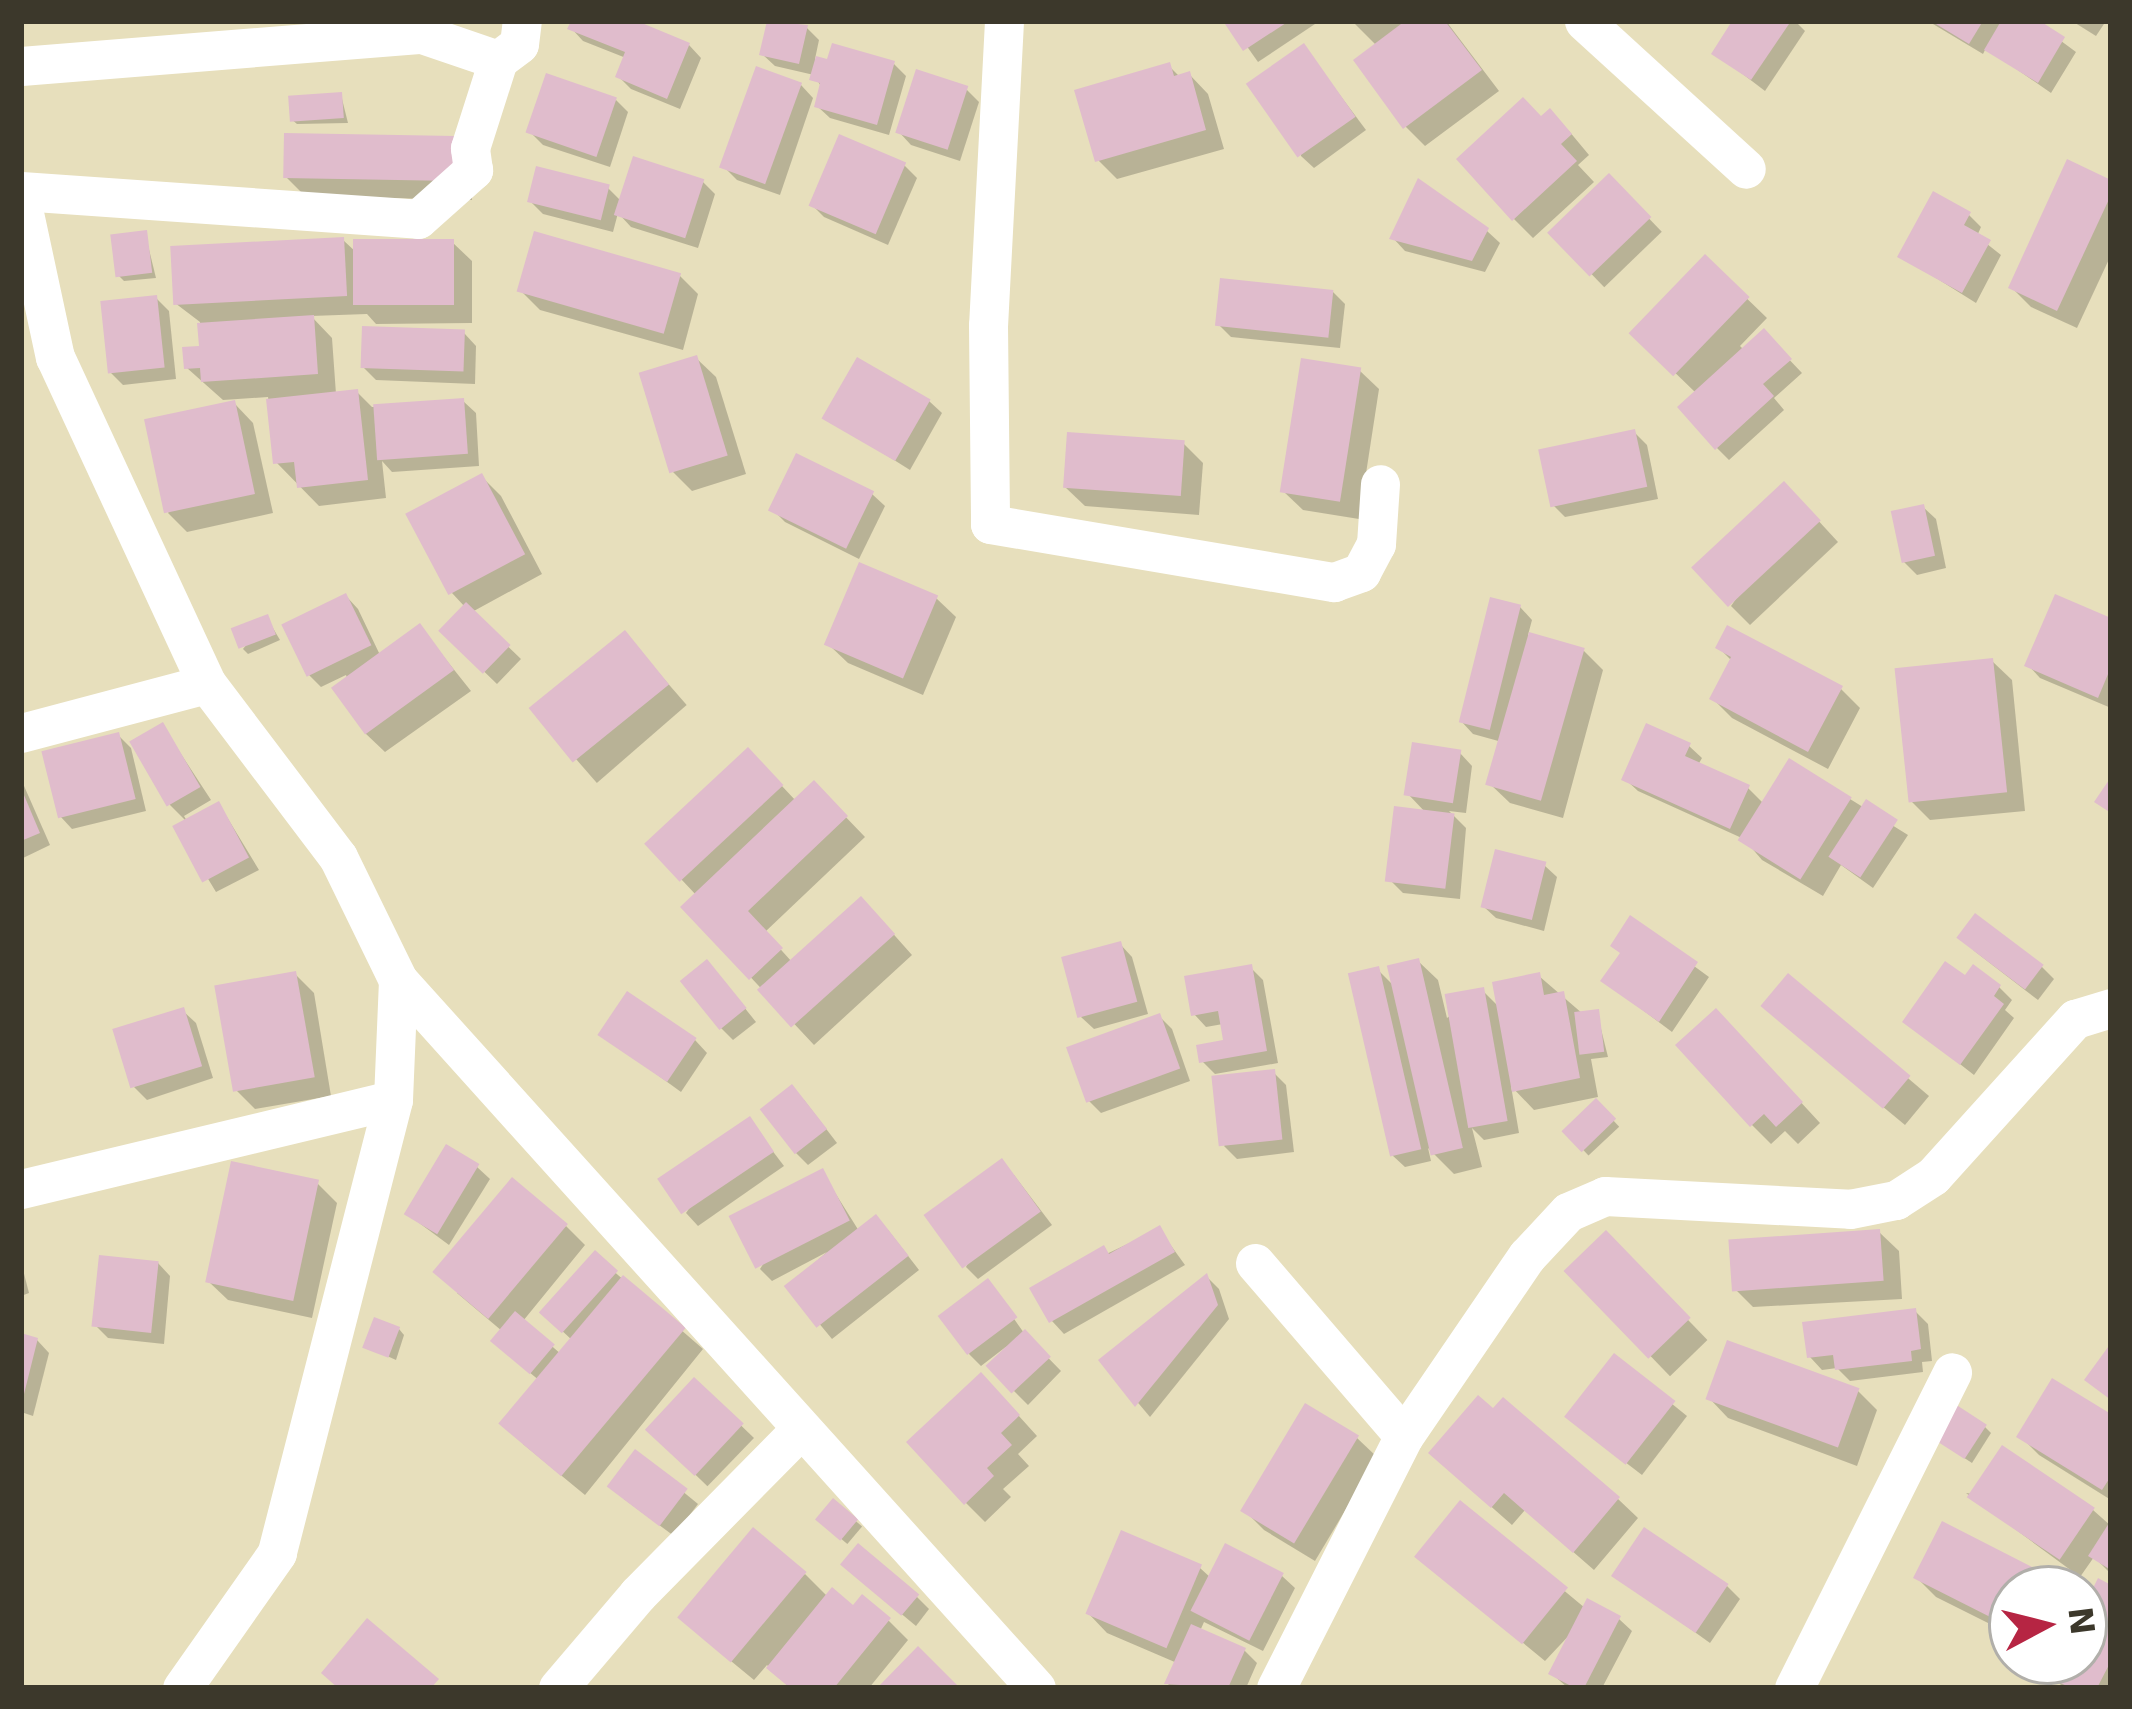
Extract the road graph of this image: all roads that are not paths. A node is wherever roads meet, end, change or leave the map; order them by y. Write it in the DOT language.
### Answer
graph roads {
  1 [pos="522,21"];
  2 [pos="1004,21"];
  3 [pos="1584,21"];
  4 [pos="498,60"];
  5 [pos="21,66"];
  6 [pos="1746,169"];
  7 [pos="21,195"];
  8 [pos="1380,484"];
  9 [pos="207,684"];
  10 [pos="21,734"];
  11 [pos="398,980"];
  12 [pos="2111,1008"];
  13 [pos="393,1100"];
  14 [pos="21,1189"];
  15 [pos="1256,1263"];
  16 [pos="1952,1372"];
  17 [pos="799,1431"];
  18 [pos="1404,1436"];
  19 [pos="182,1688"];
  20 [pos="558,1688"];
  21 [pos="1036,1688"];
  22 [pos="1276,1688"];
  23 [pos="1794,1688"];
  1 -- 4 [label="street"];
  2 -- 8 [label="street"];
  3 -- 6 [label="street"];
  4 -- 5 [label="street"];
  4 -- 7 [label="street"];
  7 -- 9 [label="street"];
  9 -- 10 [label="street"];
  9 -- 11 [label="street"];
  11 -- 13 [label="street"];
  11 -- 17 [label="street"];
  12 -- 18 [label="street"];
  13 -- 14 [label="street"];
  13 -- 19 [label="street"];
  15 -- 18 [label="street"];
  16 -- 23 [label="street"];
  17 -- 20 [label="street"];
  17 -- 21 [label="street"];
  18 -- 22 [label="street"];
}
